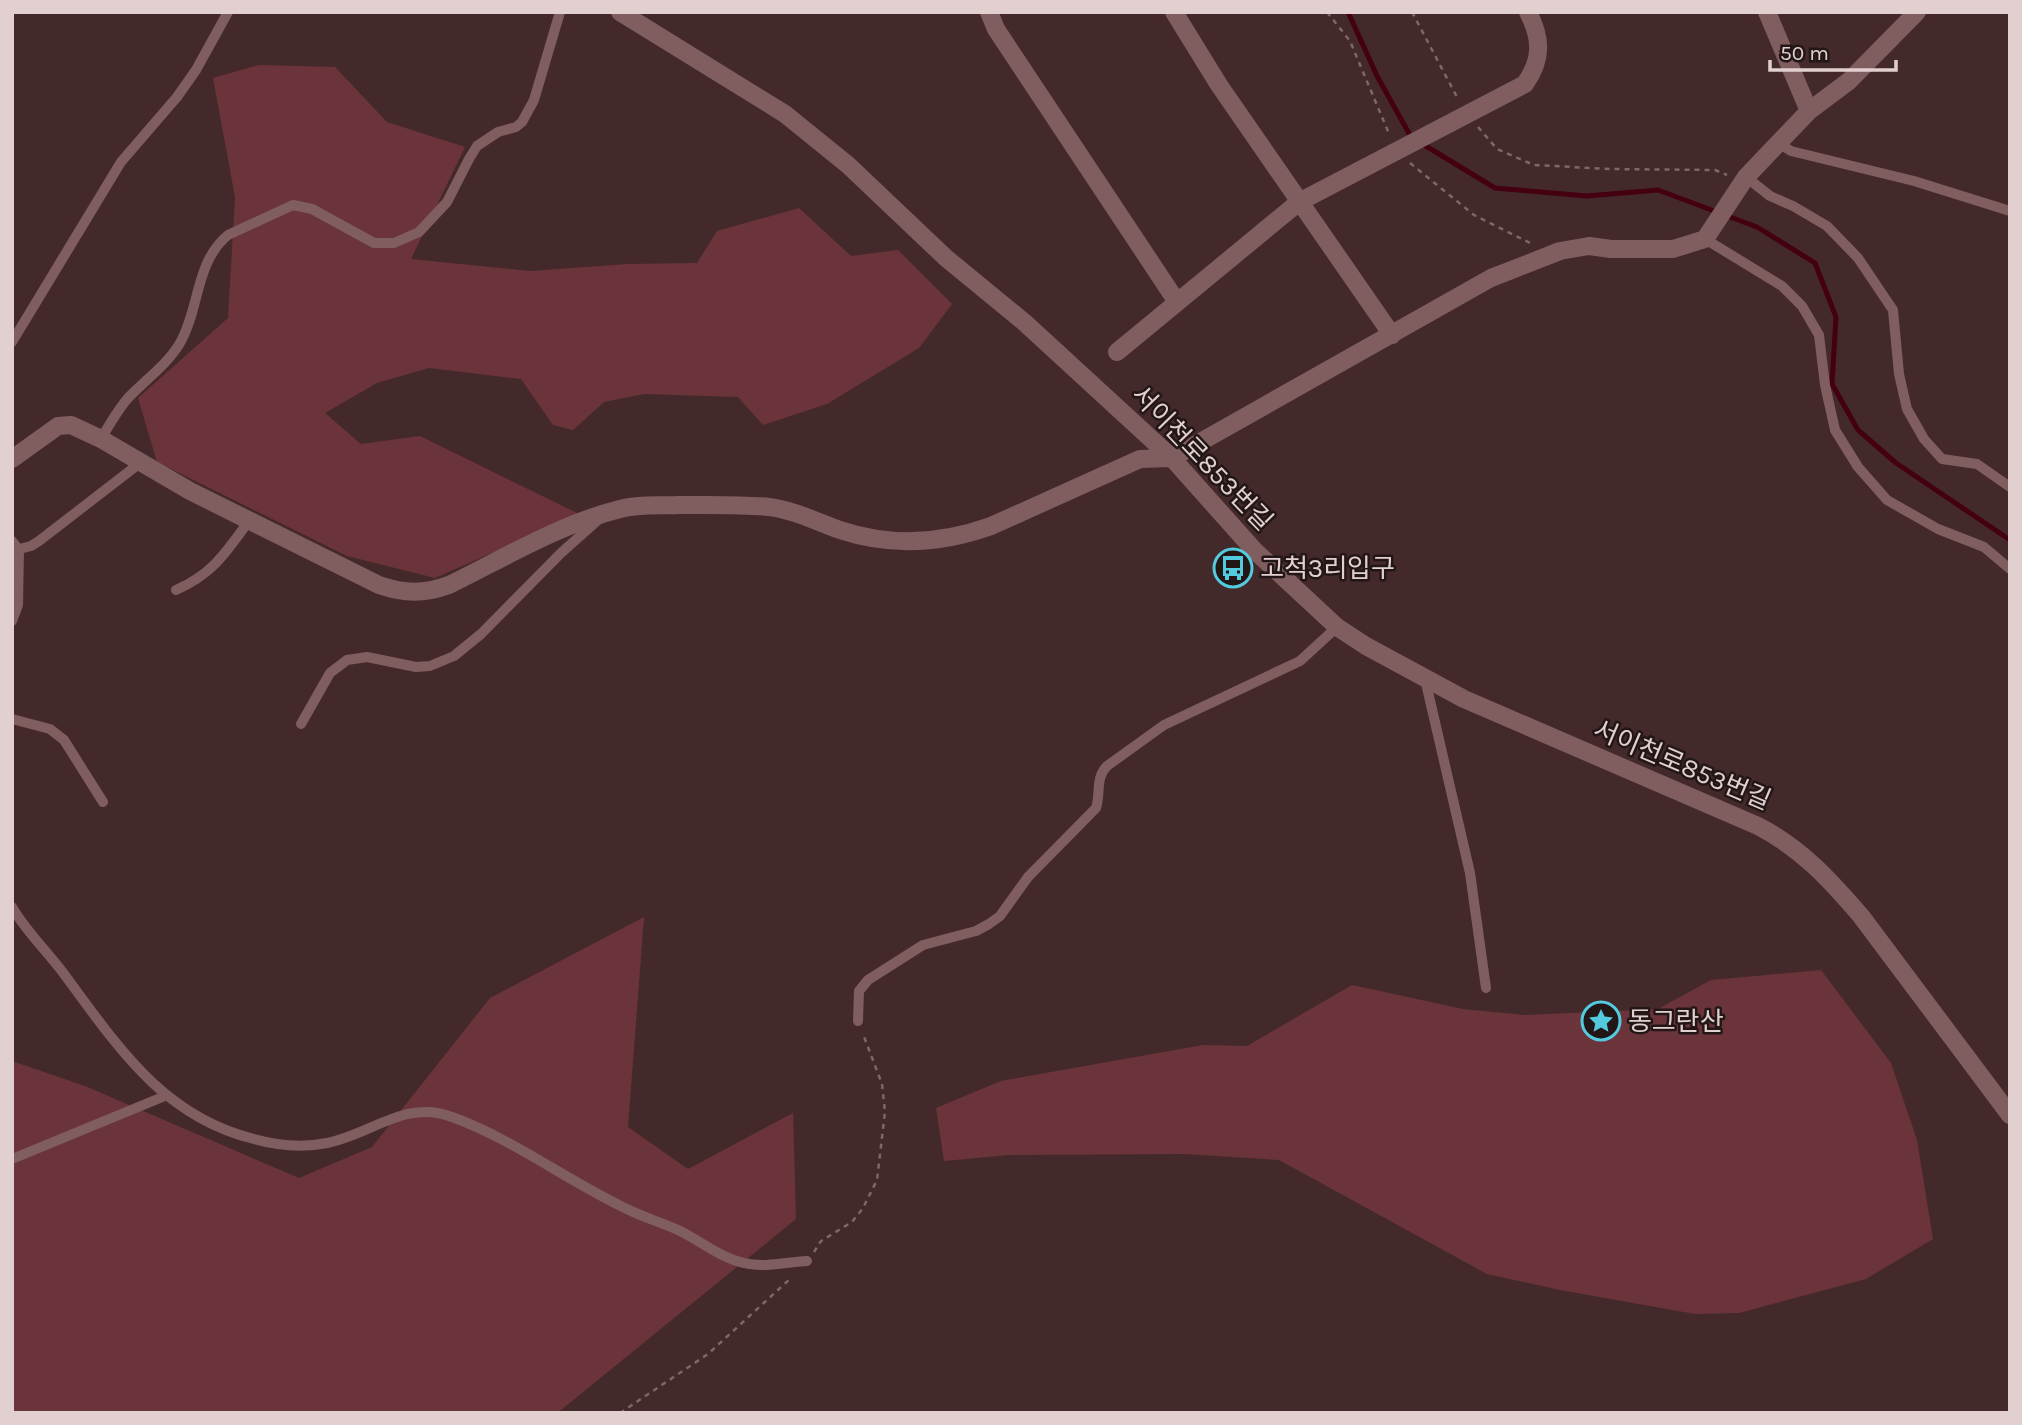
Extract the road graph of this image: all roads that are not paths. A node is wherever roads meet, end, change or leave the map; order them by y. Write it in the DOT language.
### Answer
graph roads {
  1 [pos="228,12"];
  2 [pos="560,12"];
  3 [pos="620,12"];
  4 [pos="989,12"];
  5 [pos="1174,12"];
  6 [pos="1528,12"];
  7 [pos="1767,12"];
  8 [pos="1917,12"];
  9 [pos="1809,111"];
  10 [pos="1778,143"];
  11 [pos="1743,182"];
  12 [pos="1298,202"];
  13 [pos="2010,211"];
  14 [pos="1708,235"];
  15 [pos="1177,302"];
  16 [pos="1392,335"];
  17 [pos="12,342"];
  18 [pos="1117,352"];
  19 [pos="101,439"];
  20 [pos="1172,458"];
  21 [pos="12,459"];
  22 [pos="140,463"];
  23 [pos="2010,487"];
  24 [pos="605,514"];
  25 [pos="248,521"];
  26 [pos="14,547"];
  27 [pos="2010,569"];
  28 [pos="176,590"];
  29 [pos="12,621"];
  30 [pos="1338,627"];
  31 [pos="1425,678"];
  32 [pos="12,719"];
  33 [pos="301,724"];
  34 [pos="103,802"];
  35 [pos="12,907"];
  36 [pos="1486,988"];
  37 [pos="858,1021"];
  38 [pos="165,1096"];
  39 [pos="2010,1115"];
  40 [pos="12,1159"];
  41 [pos="807,1261"];
  1 -- 17 [label="lane"];
  2 -- 19 [label="lane"];
  3 -- 20 [label="street, 서이천로853번길"];
  4 -- 15 [label="street"];
  5 -- 12 [label="street"];
  6 -- 12 [label="street"];
  7 -- 9 [label="street"];
  8 -- 9 [label="street"];
  9 -- 10 [label="street"];
  10 -- 11 [label="street"];
  10 -- 13 [label="lane"];
  11 -- 14 [label="street"];
  11 -- 23 [label="lane"];
  12 -- 15 [label="street"];
  12 -- 16 [label="street"];
  14 -- 16 [label="street"];
  14 -- 27 [label="lane"];
  15 -- 18 [label="street"];
  16 -- 20 [label="street"];
  19 -- 21 [label="street"];
  19 -- 22 [label="street"];
  20 -- 24 [label="street"];
  20 -- 30 [label="street, 서이천로853번길"];
  22 -- 25 [label="street"];
  22 -- 26 [label="lane"];
  24 -- 25 [label="street"];
  24 -- 33 [label="lane"];
  25 -- 28 [label="lane"];
  26 -- 29 [label="lane"];
  30 -- 31 [label="street, 서이천로853번길"];
  30 -- 37 [label="lane"];
  31 -- 36 [label="lane"];
  31 -- 39 [label="street, 서이천로853번길"];
  32 -- 34 [label="lane"];
  35 -- 38 [label="lane"];
  38 -- 40 [label="lane"];
  38 -- 41 [label="lane"];
}
